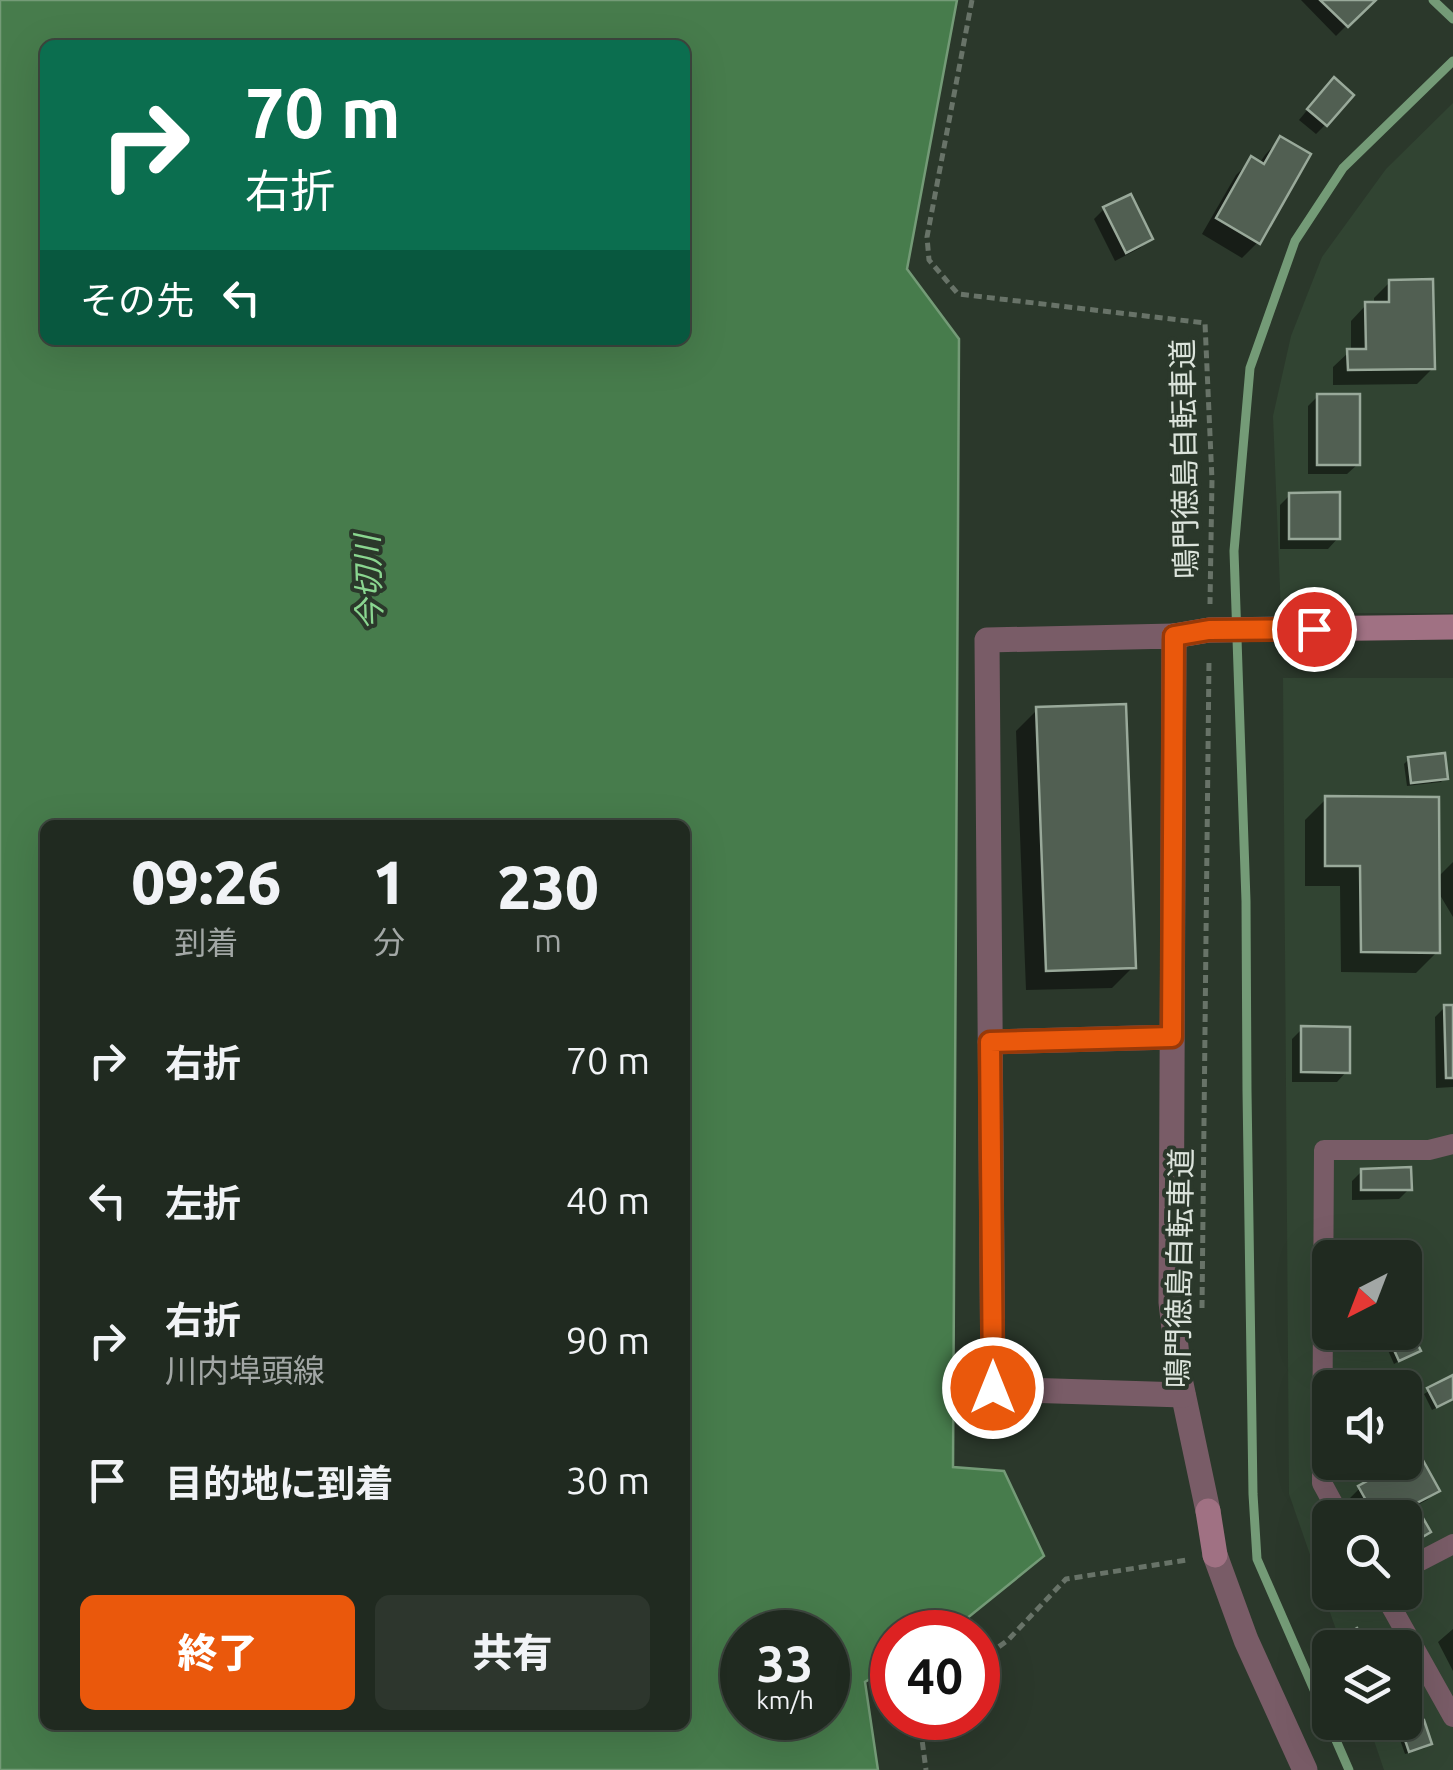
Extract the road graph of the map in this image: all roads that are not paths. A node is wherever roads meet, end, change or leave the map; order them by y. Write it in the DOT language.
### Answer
graph roads {
  1 [pos="1453,627"];
  2 [pos="1174,636"];
  3 [pos="1172,1037"];
  4 [pos="990,1042"];
  5 [pos="1453,1144"];
  6 [pos="1181,1384"];
  7 [pos="1332,1500"];
  8 [pos="1208,1511"];
  9 [pos="1453,1544"];
  10 [pos="1215,1555"];
  11 [pos="1422,1560"];
  12 [pos="1393,1610"];
  13 [pos="1453,1717"];
  14 [pos="1305,1770"];
  1 -- 2 [label="main road"];
  2 -- 3 [label="street"];
  2 -- 4 [label="street"];
  3 -- 4 [label="street"];
  3 -- 6 [label="street"];
  4 -- 6 [label="street"];
  5 -- 7 [label="lane"];
  6 -- 8 [label="street"];
  8 -- 10 [label="main road"];
  9 -- 11 [label="lane"];
  10 -- 14 [label="street"];
  12 -- 13 [label="lane"];
}
